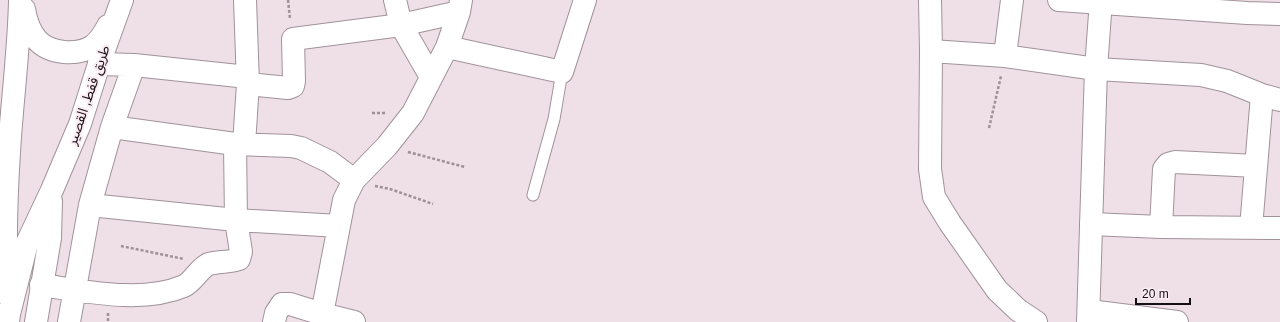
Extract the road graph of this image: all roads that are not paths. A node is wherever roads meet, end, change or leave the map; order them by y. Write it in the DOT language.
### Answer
graph roads {
  1 [pos="21,0"];
  2 [pos="245,0"];
  3 [pos="395,0"];
  4 [pos="585,0"];
  5 [pos="930,0"];
  6 [pos="1012,0"];
  7 [pos="1059,0"];
  8 [pos="1101,1"];
  9 [pos="121,4"];
  10 [pos="460,6"];
  11 [pos="1248,7"];
  12 [pos="1280,14"];
  13 [pos="401,25"];
  14 [pos="447,47"];
  15 [pos="931,51"];
  16 [pos="1005,56"];
  17 [pos="99,64"];
  18 [pos="134,65"];
  19 [pos="1096,69"];
  20 [pos="562,72"];
  21 [pos="431,77"];
  22 [pos="248,81"];
  23 [pos="1271,97"];
  24 [pos="112,127"];
  25 [pos="239,144"];
  26 [pos="4,151"];
  27 [pos="1256,166"];
  28 [pos="354,180"];
  29 [pos="52,190"];
  30 [pos="533,195"];
  31 [pos="90,205"];
  32 [pos="236,220"];
  33 [pos="1092,224"];
  34 [pos="338,226"];
  35 [pos="1161,227"];
  36 [pos="1252,228"];
  37 [pos="1280,228"];
  38 [pos="41,285"];
  39 [pos="75,289"];
  40 [pos="6,310"];
  41 [pos="322,314"];
  42 [pos="1089,316"];
  43 [pos="36,322"];
  44 [pos="69,322"];
  45 [pos="274,322"];
  46 [pos="354,322"];
  47 [pos="1036,322"];
  48 [pos="1177,322"];
  1 -- 9 [label="street"];
  1 -- 26 [label="street, طريق قفط, القصير"];
  2 -- 22 [label="street"];
  3 -- 13 [label="street"];
  4 -- 20 [label="street"];
  5 -- 15 [label="street"];
  6 -- 16 [label="street"];
  7 -- 8 [label="street"];
  8 -- 11 [label="street"];
  8 -- 19 [label="street"];
  9 -- 17 [label="street, طريق قفط, القصير"];
  10 -- 13 [label="street"];
  10 -- 14 [label="street"];
  11 -- 12 [label="street"];
  13 -- 21 [label="street"];
  13 -- 22 [label="street"];
  14 -- 20 [label="street"];
  14 -- 21 [label="street"];
  15 -- 16 [label="street"];
  15 -- 47 [label="street"];
  16 -- 19 [label="street"];
  17 -- 18 [label="street"];
  17 -- 29 [label="street, طريق قفط, القصير"];
  18 -- 22 [label="street"];
  18 -- 24 [label="street"];
  19 -- 23 [label="street"];
  19 -- 33 [label="street"];
  20 -- 30 [label="lane"];
  21 -- 28 [label="street"];
  22 -- 25 [label="street"];
  23 -- 27 [label="street"];
  24 -- 25 [label="street"];
  24 -- 31 [label="street"];
  25 -- 28 [label="street"];
  25 -- 32 [label="street"];
  26 -- 40 [label="street, طريق قفط, القصير"];
  27 -- 35 [label="street"];
  27 -- 36 [label="street"];
  28 -- 34 [label="street"];
  29 -- 38 [label="street, طريق قفط, القصير"];
  29 -- 40 [label="street, طريق قفط, القصير"];
  31 -- 32 [label="street"];
  31 -- 39 [label="street"];
  32 -- 34 [label="street"];
  32 -- 39 [label="street"];
  33 -- 35 [label="street"];
  33 -- 42 [label="street"];
  34 -- 41 [label="street"];
  35 -- 36 [label="street"];
  36 -- 37 [label="street"];
  38 -- 39 [label="street"];
  38 -- 43 [label="street, طريق قفط, القصير"];
  39 -- 44 [label="street"];
  41 -- 45 [label="street"];
  41 -- 46 [label="street"];
  42 -- 48 [label="street"];
}
